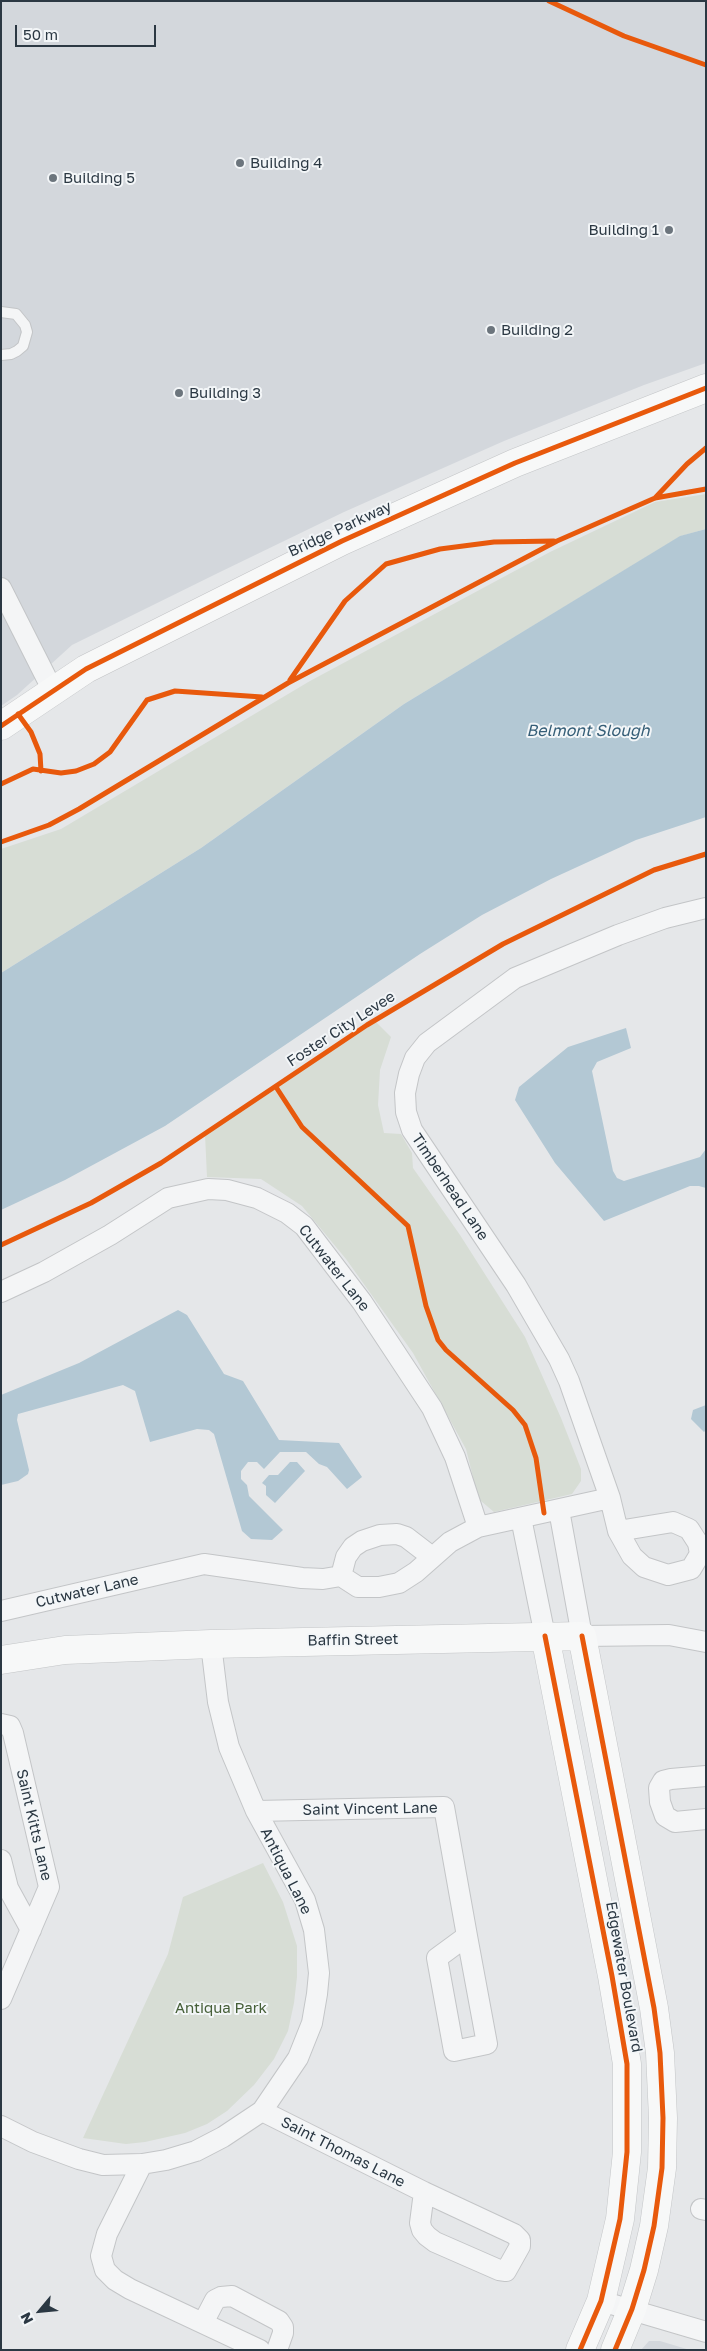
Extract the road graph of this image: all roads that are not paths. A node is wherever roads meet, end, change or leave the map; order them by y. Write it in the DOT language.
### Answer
graph roads {
  1 [pos="1,312"];
  2 [pos="1,355"];
  3 [pos="706,388"];
  4 [pos="1,588"];
  5 [pos="53,691"];
  6 [pos="1,726"];
  7 [pos="706,908"];
  8 [pos="1,1292"];
  9 [pos="610,1498"];
  10 [pos="559,1510"];
  11 [pos="521,1518"];
  12 [pos="478,1527"];
  13 [pos="618,1531"];
  14 [pos="432,1556"];
  15 [pos="341,1576"];
  16 [pos="1,1611"];
  17 [pos="545,1636"];
  18 [pos="582,1636"];
  19 [pos="706,1642"];
  20 [pos="211,1644"];
  21 [pos="1,1660"];
  22 [pos="1,1724"];
  23 [pos="706,1776"];
  24 [pos="256,1811"];
  25 [pos="706,1820"];
  26 [pos="1,1860"];
  27 [pos="31,1930"];
  28 [pos="467,1936"];
  29 [pos="1,1999"];
  30 [pos="262,2111"];
  31 [pos="1,2126"];
  32 [pos="142,2164"];
  33 [pos="424,2192"];
  34 [pos="601,2301"];
  35 [pos="632,2309"];
  36 [pos="203,2323"];
  37 [pos="706,2332"];
  38 [pos="260,2350"];
  39 [pos="277,2350"];
  40 [pos="580,2350"];
  41 [pos="615,2350"];
  1 -- 2 [label="lane"];
  3 -- 5 [label="street, Bridge Parkway"];
  4 -- 5 [label="street"];
  5 -- 6 [label="street, Bridge Parkway"];
  7 -- 9 [label="street, Timberhead Lane"];
  8 -- 12 [label="street, Cutwater Lane"];
  9 -- 10 [label="street"];
  9 -- 13 [label="street, Timberhead Lane"];
  10 -- 11 [label="street"];
  10 -- 18 [label="street, Edgewater Boulevard"];
  11 -- 12 [label="street"];
  11 -- 17 [label="street, Edgewater Boulevard"];
  12 -- 14 [label="street"];
  14 -- 15 [label="street"];
  14 -- 15 [label="street"];
  15 -- 16 [label="street, Cutwater Lane"];
  17 -- 18 [label="street, Baffin Street"];
  17 -- 20 [label="street, Baffin Street"];
  17 -- 34 [label="street, Edgewater Boulevard"];
  18 -- 19 [label="street, Baffin Street"];
  18 -- 35 [label="street, Edgewater Boulevard"];
  20 -- 21 [label="street, Baffin Street"];
  20 -- 24 [label="street, Antiqua Lane"];
  22 -- 27 [label="street, Saint Kitts Lane"];
  23 -- 25 [label="street"];
  24 -- 28 [label="street, Saint Vincent Lane"];
  24 -- 30 [label="street, Antiqua Lane"];
  26 -- 27 [label="street"];
  27 -- 29 [label="street, Saint Kitts Lane"];
  28 -- 28 [label="street, Saint Vincent Lane"];
  30 -- 32 [label="street, Antiqua Lane"];
  30 -- 33 [label="street, Saint Thomas Lane"];
  31 -- 32 [label="street, Antiqua Lane"];
  32 -- 36 [label="street"];
  33 -- 33 [label="street, Saint Thomas Lane"];
  34 -- 35 [label="street"];
  34 -- 40 [label="street, Edgewater Boulevard"];
  35 -- 37 [label="street"];
  35 -- 41 [label="street, Edgewater Boulevard"];
  36 -- 38 [label="street"];
  36 -- 39 [label="street"];
}
